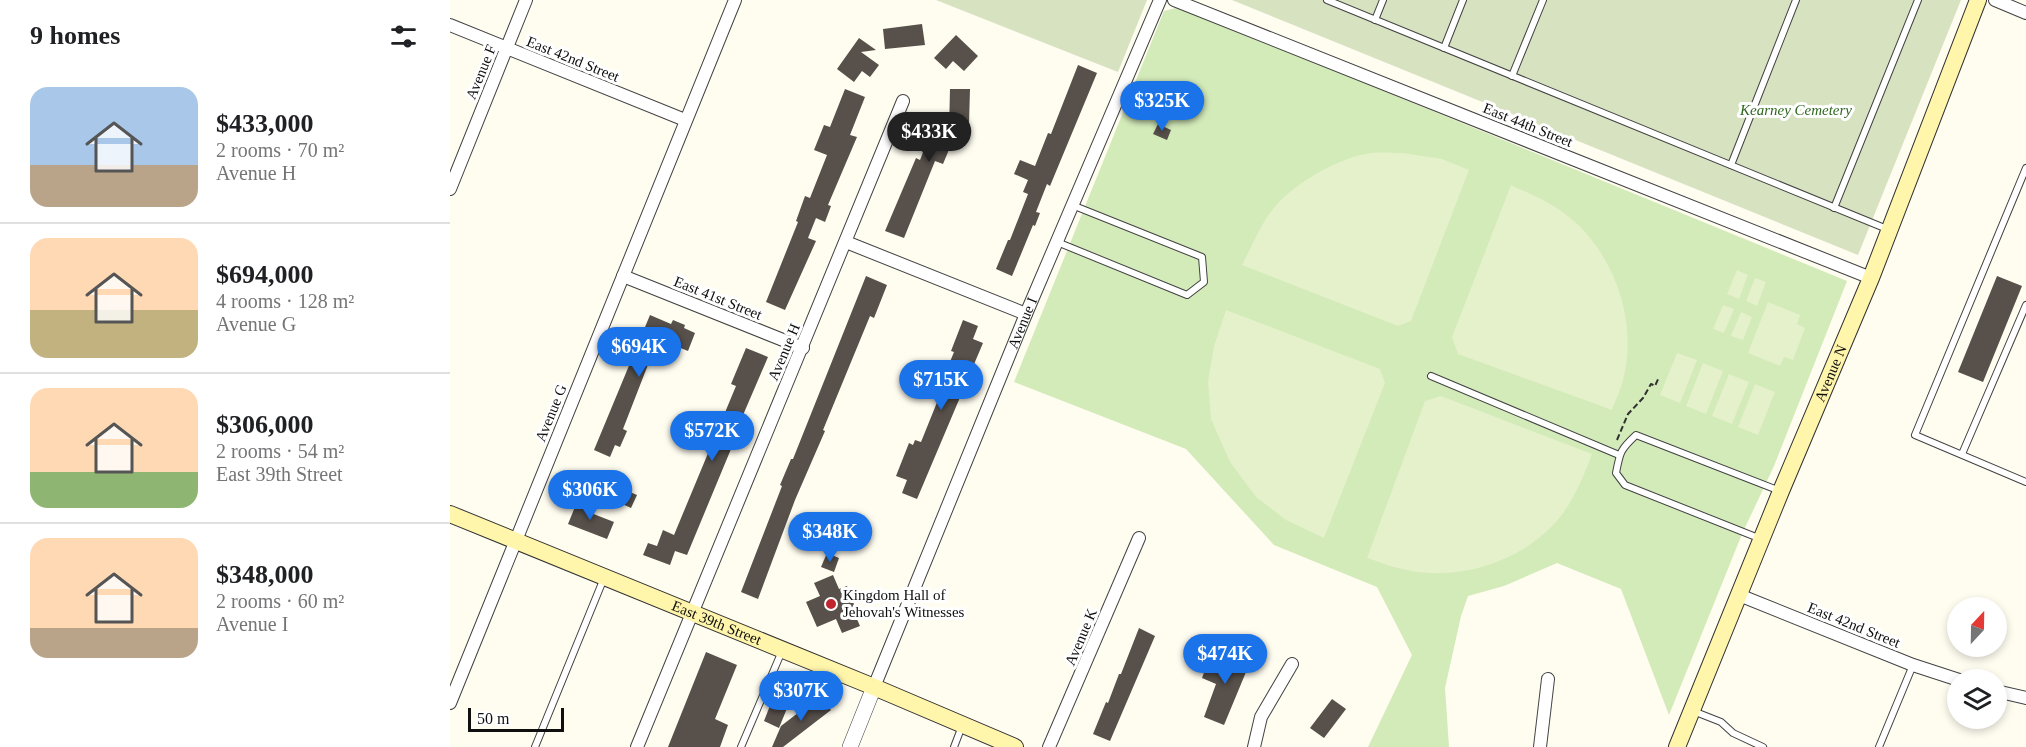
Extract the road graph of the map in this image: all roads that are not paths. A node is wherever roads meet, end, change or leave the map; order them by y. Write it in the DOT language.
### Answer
graph roads {
  1 [pos="526,0"];
  2 [pos="735,0"];
  3 [pos="1160,0"];
  4 [pos="1174,0"];
  5 [pos="1327,0"];
  6 [pos="1383,0"];
  7 [pos="1463,0"];
  8 [pos="1543,0"];
  9 [pos="1796,0"];
  10 [pos="1918,0"];
  11 [pos="1978,0"];
  12 [pos="1995,0"];
  13 [pos="2026,13"];
  14 [pos="1375,20"];
  15 [pos="450,25"];
  16 [pos="1444,48"];
  17 [pos="507,49"];
  18 [pos="1512,76"];
  19 [pos="903,101"];
  20 [pos="685,120"];
  21 [pos="1731,165"];
  22 [pos="2026,168"];
  23 [pos="450,189"];
  24 [pos="1072,205"];
  25 [pos="1834,208"];
  26 [pos="1890,230"];
  27 [pos="846,242"];
  28 [pos="1057,242"];
  29 [pos="623,276"];
  30 [pos="1871,278"];
  31 [pos="2026,305"];
  32 [pos="1026,314"];
  33 [pos="803,348"];
  34 [pos="1431,376"];
  35 [pos="1619,454"];
  36 [pos="1962,454"];
  37 [pos="2026,482"];
  38 [pos="1781,491"];
  39 [pos="450,514"];
  40 [pos="1140,538"];
  41 [pos="1762,540"];
  42 [pos="516,541"];
  43 [pos="604,578"];
  44 [pos="1739,595"];
  45 [pos="692,613"];
  46 [pos="782,651"];
  47 [pos="1292,664"];
  48 [pos="1913,665"];
  49 [pos="1947,676"];
  50 [pos="1548,680"];
  51 [pos="874,687"];
  52 [pos="2007,694"];
  53 [pos="2026,698"];
  54 [pos="450,704"];
  55 [pos="1692,711"];
  56 [pos="963,725"];
  57 [pos="535,747"];
  58 [pos="637,747"];
  59 [pos="741,747"];
  60 [pos="850,747"];
  61 [pos="954,747"];
  62 [pos="1015,747"];
  63 [pos="1049,747"];
  64 [pos="1254,747"];
  65 [pos="1540,747"];
  66 [pos="1677,747"];
  67 [pos="1763,747"];
  68 [pos="1879,747"];
  1 -- 17 [label="street, Avenue F"];
  2 -- 20 [label="street, Avenue G"];
  3 -- 24 [label="street, Avenue I"];
  4 -- 30 [label="street, East 44th Street"];
  5 -- 14 [label="lane"];
  6 -- 14 [label="lane"];
  7 -- 16 [label="lane"];
  8 -- 18 [label="lane"];
  9 -- 21 [label="lane"];
  10 -- 25 [label="lane"];
  11 -- 26 [label="main road, Avenue N"];
  12 -- 13 [label="street"];
  14 -- 16 [label="lane"];
  15 -- 17 [label="street, East 42nd Street"];
  16 -- 18 [label="lane"];
  17 -- 20 [label="street, East 42nd Street"];
  17 -- 23 [label="street, Avenue F"];
  18 -- 21 [label="lane"];
  19 -- 27 [label="street, Avenue H"];
  20 -- 29 [label="street, Avenue G"];
  21 -- 25 [label="lane"];
  22 -- 36 [label="lane"];
  24 -- 28 [label="street, Avenue I"];
  24 -- 28 [label="lane"];
  25 -- 26 [label="lane"];
  26 -- 30 [label="main road, Avenue N"];
  27 -- 32 [label="street"];
  27 -- 33 [label="street, Avenue H"];
  28 -- 32 [label="street, Avenue I"];
  29 -- 33 [label="street, East 41st Street"];
  29 -- 42 [label="street, Avenue G"];
  30 -- 38 [label="main road, Avenue N"];
  31 -- 36 [label="lane"];
  32 -- 51 [label="street, Avenue I"];
  33 -- 45 [label="street, Avenue H"];
  34 -- 35 [label="lane"];
  35 -- 38 [label="lane"];
  35 -- 41 [label="lane"];
  36 -- 37 [label="lane"];
  38 -- 41 [label="main road, Avenue N"];
  39 -- 42 [label="main road, East 39th Street"];
  40 -- 63 [label="street, Avenue K"];
  41 -- 44 [label="main road, Avenue N"];
  42 -- 43 [label="main road, East 39th Street"];
  42 -- 54 [label="street, Avenue G"];
  43 -- 45 [label="main road, East 39th Street"];
  43 -- 57 [label="lane"];
  44 -- 48 [label="street, East 42nd Street"];
  44 -- 55 [label="main road, Avenue N"];
  45 -- 46 [label="main road, East 39th Street"];
  45 -- 58 [label="street, Avenue H"];
  46 -- 51 [label="main road, East 39th Street"];
  46 -- 59 [label="lane"];
  47 -- 64 [label="street"];
  48 -- 49 [label="street, East 42nd Street"];
  48 -- 68 [label="lane"];
  50 -- 65 [label="street"];
  51 -- 56 [label="main road, East 39th Street"];
  51 -- 60 [label="street, Avenue I"];
  52 -- 53 [label="street"];
  55 -- 66 [label="main road, Avenue N"];
  55 -- 67 [label="lane"];
  56 -- 61 [label="lane"];
  56 -- 62 [label="main road, East 39th Street"];
}
